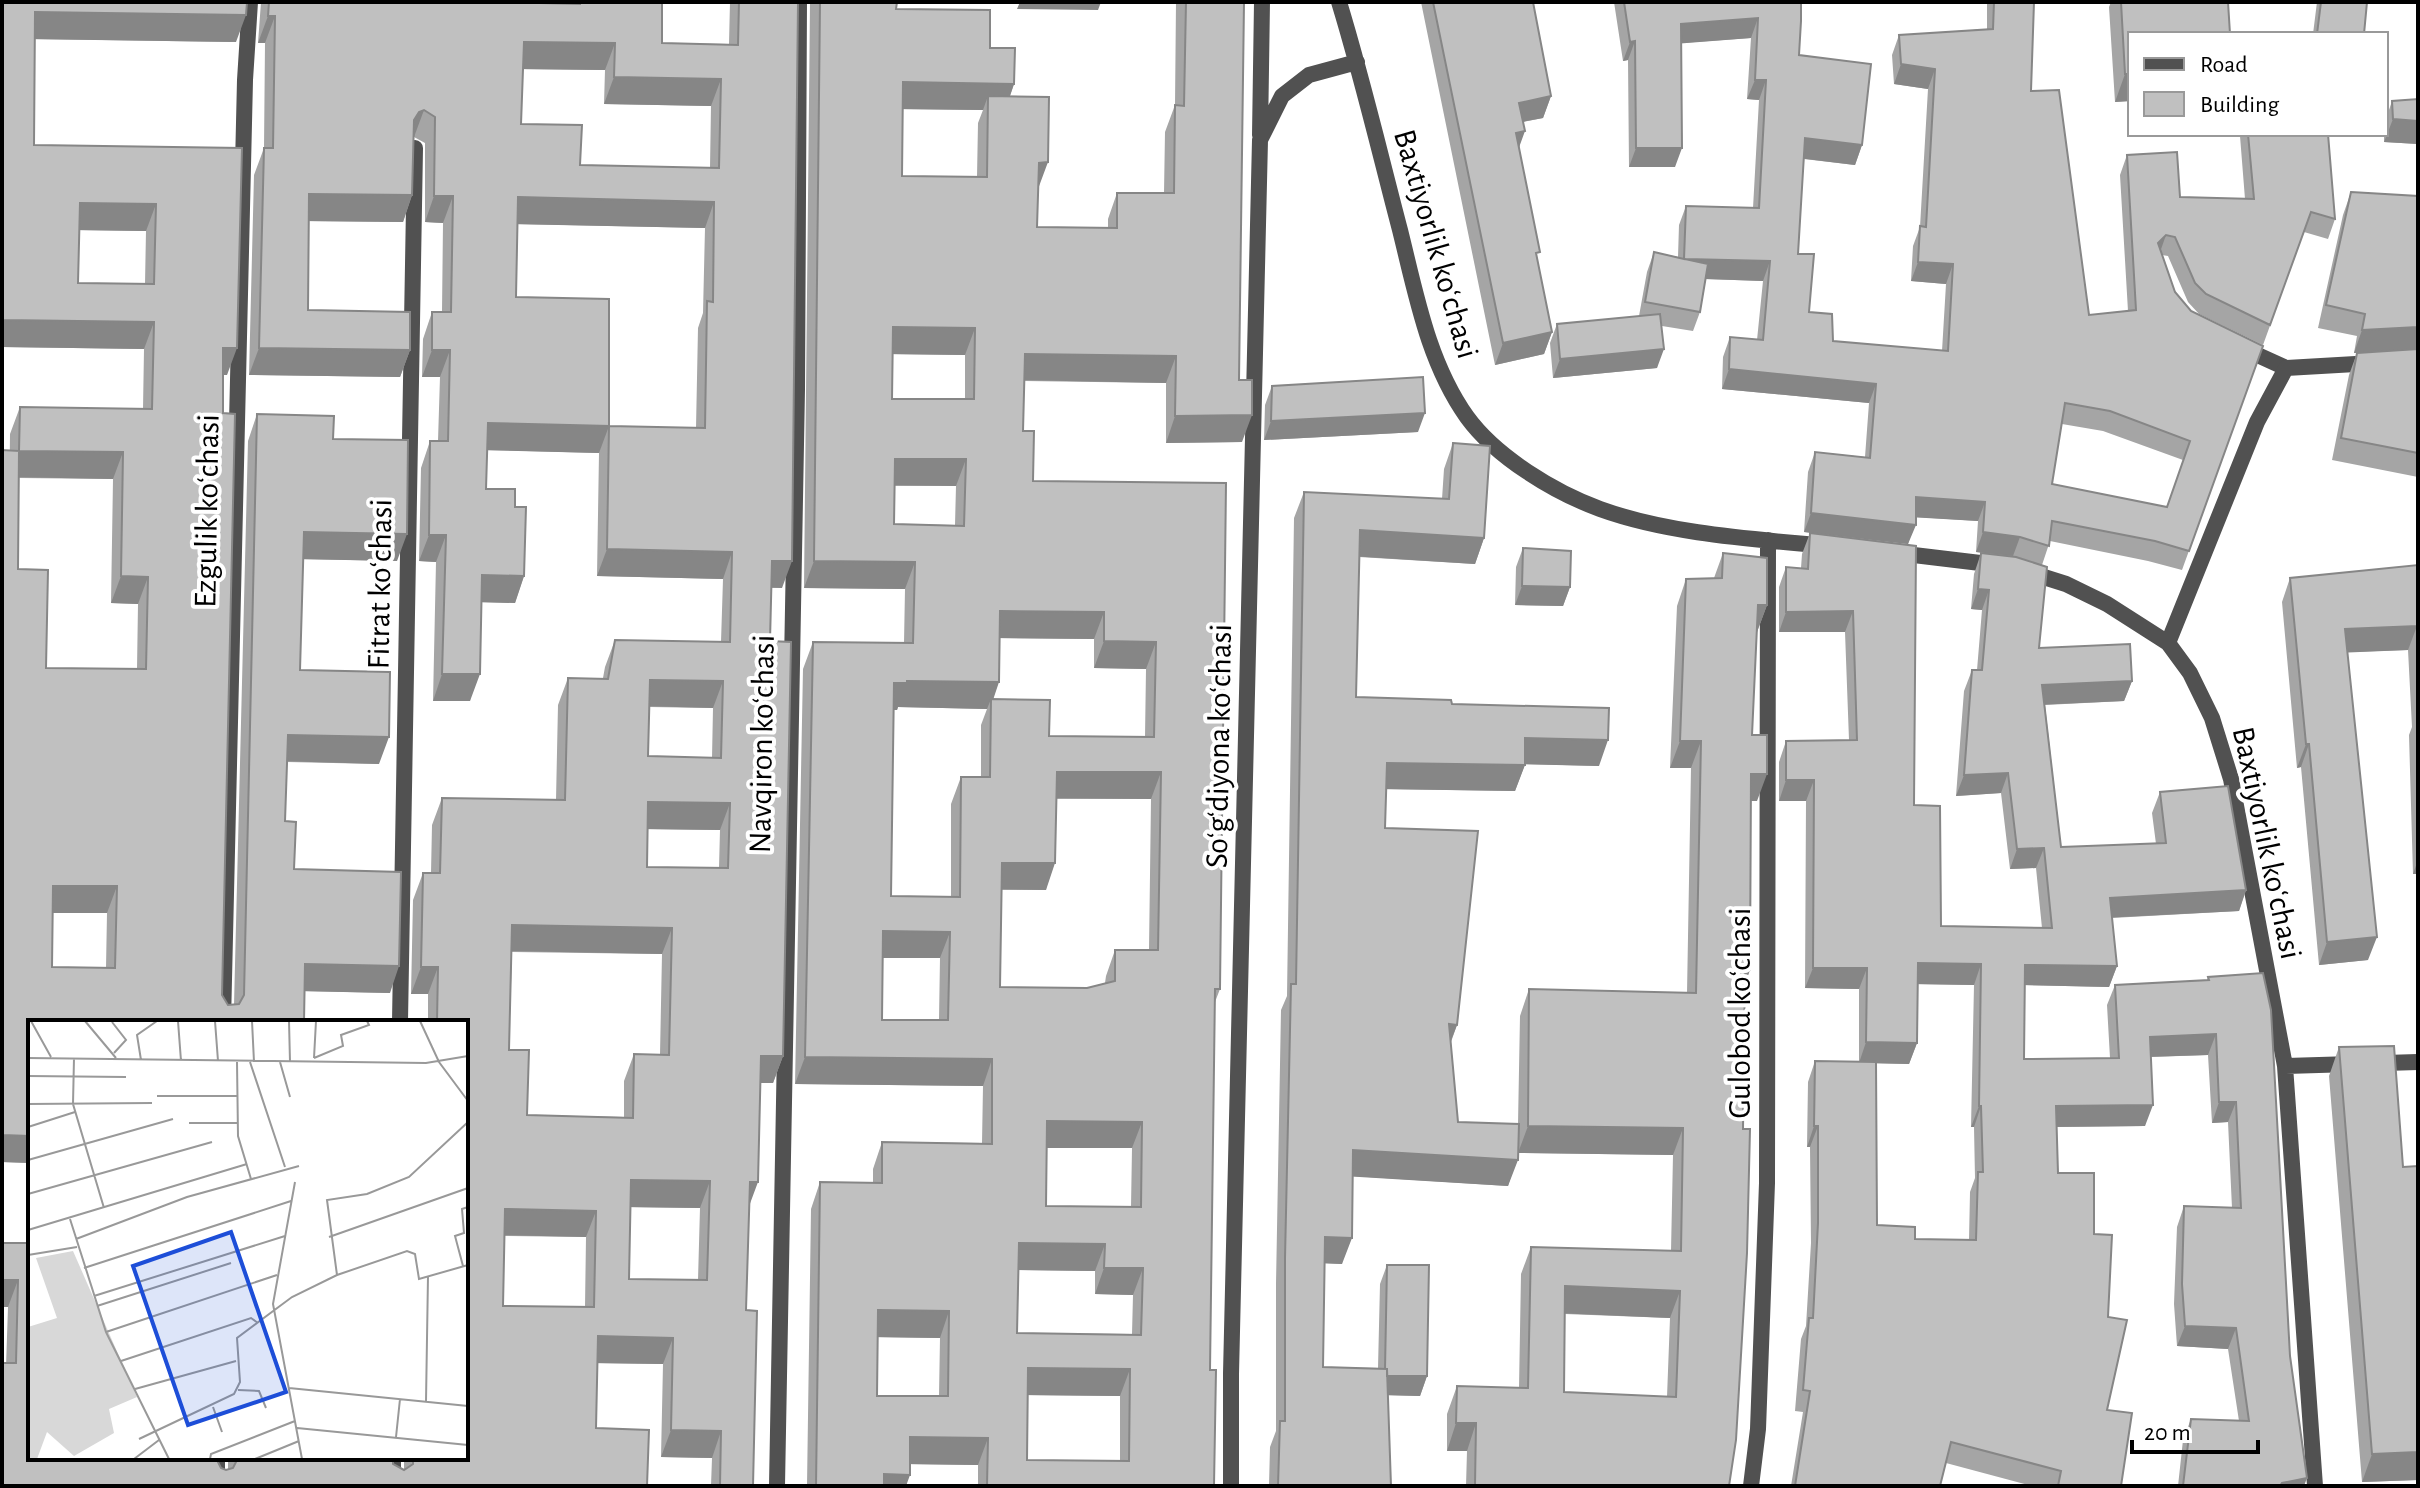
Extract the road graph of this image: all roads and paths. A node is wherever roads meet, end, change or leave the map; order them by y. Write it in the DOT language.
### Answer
graph roads {
  1 [pos="250,2"];
  2 [pos="799,2"];
  3 [pos="1262,2"];
  4 [pos="1339,2"];
  5 [pos="1357,62"];
  6 [pos="1260,140"];
  7 [pos="415,148"];
  8 [pos="2225,340"];
  9 [pos="2389,362"];
  10 [pos="2286,368"];
  11 [pos="1768,540"];
  12 [pos="1843,547"];
  13 [pos="1874,550"];
  14 [pos="2168,643"];
  15 [pos="223,1020"];
  16 [pos="400,1020"];
  17 [pos="2418,1062"];
  18 [pos="2285,1066"];
  19 [pos="217,1460"];
  20 [pos="393,1460"];
  21 [pos="217,1486"];
  22 [pos="393,1486"];
  23 [pos="777,1486"];
  24 [pos="1231,1486"];
  25 [pos="1751,1486"];
  26 [pos="2315,1486"];
  1 -- 15 [label="street, Ezgulik koʻchasi"];
  2 -- 23 [label="street, Navqiron koʻchasi"];
  3 -- 6 [label="street"];
  4 -- 5 [label="street, Baxtiyorlik koʻchasi"];
  5 -- 6 [label="street, Soʻgʻdiyona koʻchasi"];
  5 -- 11 [label="street, Baxtiyorlik koʻchasi"];
  6 -- 24 [label="street, Soʻgʻdiyona koʻchasi"];
  7 -- 16 [label="street, Fitrat koʻchasi"];
  8 -- 10 [label="street"];
  9 -- 10 [label="street"];
  10 -- 14 [label="street"];
  11 -- 12 [label="street, Baxtiyorlik koʻchasi"];
  11 -- 25 [label="street, Gulobod koʻchasi"];
  13 -- 14 [label="street, Baxtiyorlik koʻchasi"];
  14 -- 18 [label="street, Baxtiyorlik koʻchasi"];
  17 -- 18 [label="street"];
  18 -- 26 [label="street, Baxtiyorlik koʻchasi"];
  19 -- 21 [label="street"];
  20 -- 22 [label="street"];
}
